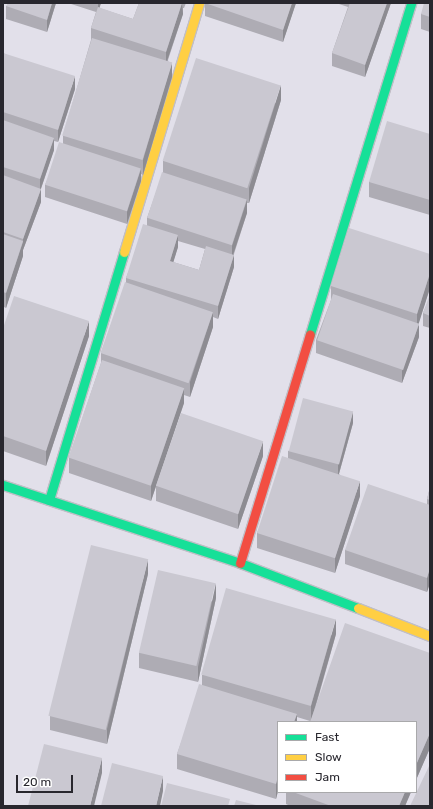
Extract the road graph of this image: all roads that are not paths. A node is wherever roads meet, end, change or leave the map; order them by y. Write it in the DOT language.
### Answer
graph roads {
  1 [pos="199,3"];
  2 [pos="411,3"];
  3 [pos="3,485"];
  4 [pos="49,500"];
  5 [pos="240,563"];
  6 [pos="430,636"];
  1 -- 4 [label="street"];
  2 -- 5 [label="street"];
  3 -- 4 [label="street"];
  4 -- 5 [label="street"];
  5 -- 6 [label="street"];
}
